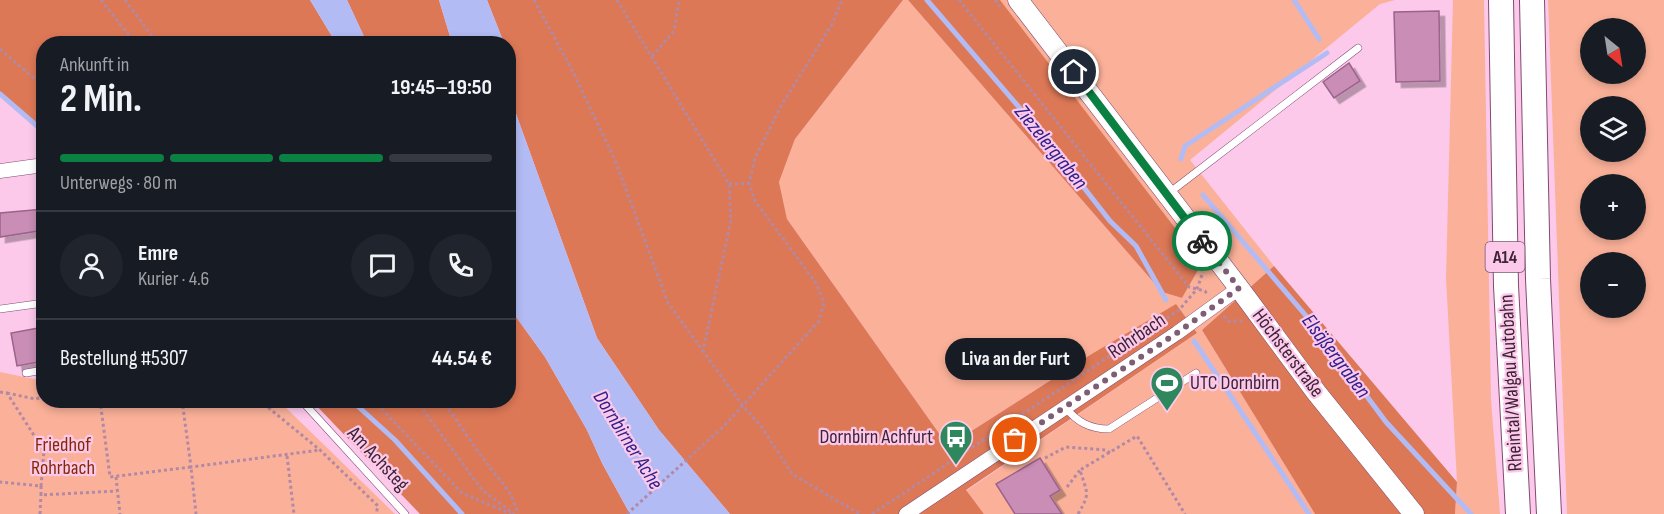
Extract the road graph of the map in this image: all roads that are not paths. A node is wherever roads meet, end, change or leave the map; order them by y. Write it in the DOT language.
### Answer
graph roads {
  1 [pos="1501,0"];
  2 [pos="1532,0"];
  3 [pos="1010,5"];
  4 [pos="1358,48"];
  5 [pos="36,166"];
  6 [pos="0,171"];
  7 [pos="1167,195"];
  8 [pos="1239,288"];
  9 [pos="36,304"];
  10 [pos="0,309"];
  11 [pos="36,371"];
  12 [pos="26,373"];
  13 [pos="1196,373"];
  14 [pos="1065,407"];
  15 [pos="308,408"];
  16 [pos="405,514"];
  17 [pos="906,514"];
  18 [pos="1414,514"];
  19 [pos="1518,514"];
  20 [pos="1549,514"];
  1 -- 19 [label="highway, Rheintal/Walgau Autobahn / A14"];
  2 -- 20 [label="highway, Rheintal/Walgau Autobahn / A14"];
  3 -- 7 [label="main road, Höchsterstraße"];
  4 -- 7 [label="lane"];
  5 -- 6 [label="street"];
  7 -- 8 [label="main road, Höchsterstraße"];
  8 -- 14 [label="street, Rohrbach"];
  8 -- 18 [label="main road, Höchsterstraße"];
  9 -- 10 [label="lane"];
  11 -- 12 [label="lane"];
  13 -- 14 [label="lane"];
  14 -- 17 [label="street, Rohrbach"];
  15 -- 16 [label="lane, Am Achsteg"];
}
